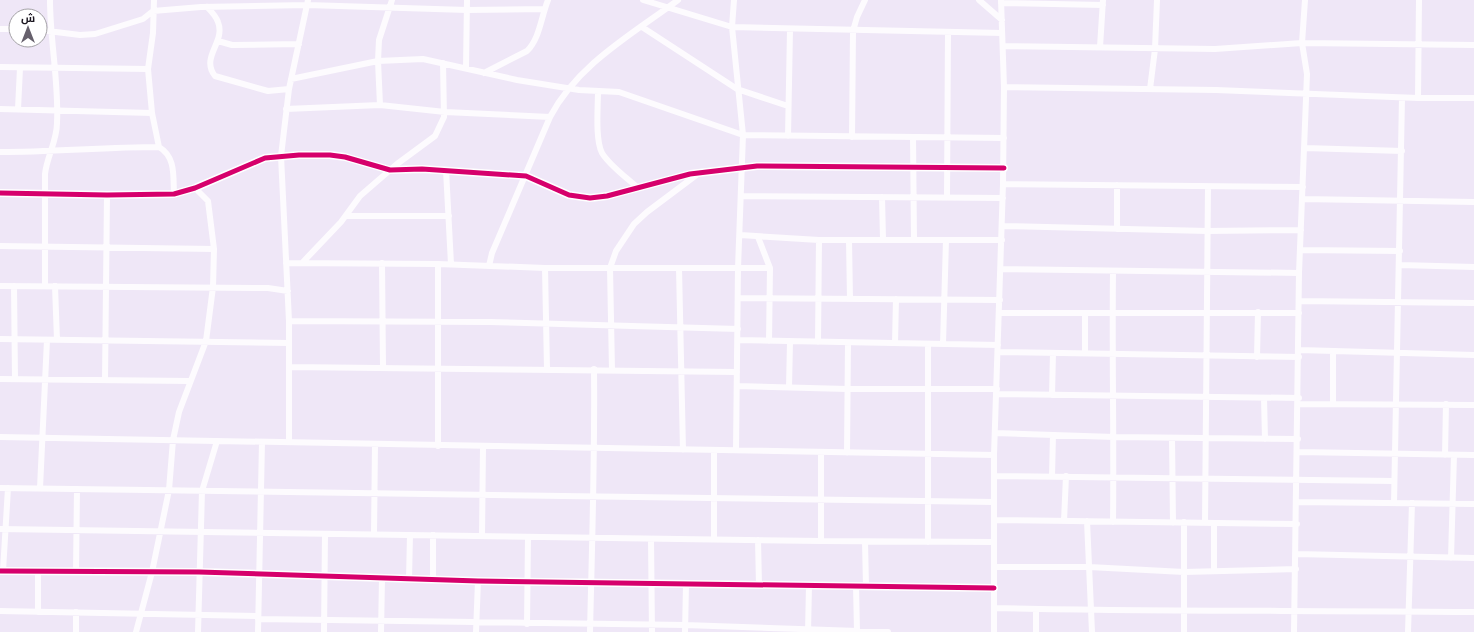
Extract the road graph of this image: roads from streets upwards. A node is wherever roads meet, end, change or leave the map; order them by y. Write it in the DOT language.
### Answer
graph roads {
  1 [pos="50,0"];
  2 [pos="154,0"];
  3 [pos="467,0"];
  4 [pos="548,0"];
  5 [pos="644,0"];
  6 [pos="678,0"];
  7 [pos="734,0"];
  8 [pos="864,0"];
  9 [pos="979,0"];
  10 [pos="1157,0"];
  11 [pos="1305,0"];
  12 [pos="1419,0"];
  13 [pos="1001,2"];
  14 [pos="1043,2"];
  15 [pos="307,3"];
  16 [pos="356,3"];
  17 [pos="391,3"];
  18 [pos="1103,3"];
  19 [pos="207,7"];
  20 [pos="668,7"];
  21 [pos="544,9"];
  22 [pos="467,10"];
  23 [pos="153,11"];
  24 [pos="1002,20"];
  25 [pos="642,27"];
  26 [pos="732,27"];
  27 [pos="50,30"];
  28 [pos="790,30"];
  29 [pos="853,30"];
  30 [pos="948,32"];
  31 [pos="1002,33"];
  32 [pos="218,41"];
  33 [pos="1302,43"];
  34 [pos="1418,43"];
  35 [pos="299,44"];
  36 [pos="1474,45"];
  37 [pos="1003,46"];
  38 [pos="1100,46"];
  39 [pos="1155,49"];
  40 [pos="378,61"];
  41 [pos="443,63"];
  42 [pos="0,67"];
  43 [pos="20,68"];
  44 [pos="54,68"];
  45 [pos="466,68"];
  46 [pos="148,69"];
  47 [pos="484,73"];
  48 [pos="291,79"];
  49 [pos="1004,87"];
  50 [pos="568,88"];
  51 [pos="289,89"];
  52 [pos="737,89"];
  53 [pos="1150,89"];
  54 [pos="598,91"];
  55 [pos="1306,93"];
  56 [pos="1402,98"];
  57 [pos="1418,98"];
  58 [pos="1474,98"];
  59 [pos="380,105"];
  60 [pos="788,106"];
  61 [pos="0,109"];
  62 [pos="18,109"];
  63 [pos="286,109"];
  64 [pos="58,111"];
  65 [pos="445,112"];
  66 [pos="152,113"];
  67 [pos="550,117"];
  68 [pos="742,135"];
  69 [pos="788,136"];
  70 [pos="852,137"];
  71 [pos="913,137"];
  72 [pos="948,137"];
  73 [pos="1004,138"];
  74 [pos="159,147"];
  75 [pos="1304,148"];
  76 [pos="1402,151"];
  77 [pos="0,152"];
  78 [pos="50,152"];
  79 [pos="281,156"];
  80 [pos="914,166"];
  81 [pos="742,167"];
  82 [pos="948,167"];
  83 [pos="1004,168"];
  84 [pos="390,170"];
  85 [pos="446,170"];
  86 [pos="700,172"];
  87 [pos="526,176"];
  88 [pos="1004,184"];
  89 [pos="1117,185"];
  90 [pos="1208,187"];
  91 [pos="1303,187"];
  92 [pos="195,188"];
  93 [pos="638,188"];
  94 [pos="0,193"];
  95 [pos="44,194"];
  96 [pos="174,194"];
  97 [pos="107,195"];
  98 [pos="741,196"];
  99 [pos="882,197"];
  100 [pos="914,197"];
  101 [pos="947,197"];
  102 [pos="1003,198"];
  103 [pos="1303,199"];
  104 [pos="1401,200"];
  105 [pos="1474,202"];
  106 [pos="346,216"];
  107 [pos="449,216"];
  108 [pos="1003,226"];
  109 [pos="1117,229"];
  110 [pos="1301,230"];
  111 [pos="1207,231"];
  112 [pos="740,235"];
  113 [pos="758,237"];
  114 [pos="883,239"];
  115 [pos="819,240"];
  116 [pos="850,240"];
  117 [pos="914,240"];
  118 [pos="946,240"];
  119 [pos="1002,240"];
  120 [pos="0,246"];
  121 [pos="46,246"];
  122 [pos="107,246"];
  123 [pos="214,249"];
  124 [pos="1301,250"];
  125 [pos="1400,251"];
  126 [pos="382,263"];
  127 [pos="286,264"];
  128 [pos="302,264"];
  129 [pos="438,264"];
  130 [pos="451,264"];
  131 [pos="1400,265"];
  132 [pos="489,266"];
  133 [pos="1474,267"];
  134 [pos="545,268"];
  135 [pos="610,268"];
  136 [pos="679,268"];
  137 [pos="738,268"];
  138 [pos="770,268"];
  139 [pos="1001,269"];
  140 [pos="1113,271"];
  141 [pos="1207,272"];
  142 [pos="1300,273"];
  143 [pos="0,286"];
  144 [pos="14,286"];
  145 [pos="45,286"];
  146 [pos="55,286"];
  147 [pos="106,287"];
  148 [pos="213,287"];
  149 [pos="288,291"];
  150 [pos="738,298"];
  151 [pos="769,298"];
  152 [pos="819,299"];
  153 [pos="850,299"];
  154 [pos="896,299"];
  155 [pos="943,300"];
  156 [pos="1000,300"];
  157 [pos="1299,301"];
  158 [pos="1399,302"];
  159 [pos="1474,303"];
  160 [pos="1207,312"];
  161 [pos="1258,312"];
  162 [pos="1000,313"];
  163 [pos="1085,313"];
  164 [pos="1113,313"];
  165 [pos="1299,313"];
  166 [pos="382,320"];
  167 [pos="289,321"];
  168 [pos="437,321"];
  169 [pos="546,323"];
  170 [pos="611,325"];
  171 [pos="680,327"];
  172 [pos="738,329"];
  173 [pos="0,340"];
  174 [pos="15,340"];
  175 [pos="48,340"];
  176 [pos="57,340"];
  177 [pos="738,340"];
  178 [pos="106,341"];
  179 [pos="206,341"];
  180 [pos="769,341"];
  181 [pos="790,342"];
  182 [pos="818,342"];
  183 [pos="289,343"];
  184 [pos="848,343"];
  185 [pos="895,343"];
  186 [pos="928,344"];
  187 [pos="943,344"];
  188 [pos="998,348"];
  189 [pos="1300,350"];
  190 [pos="1332,351"];
  191 [pos="1053,353"];
  192 [pos="1086,353"];
  193 [pos="1112,353"];
  194 [pos="1398,354"];
  195 [pos="1474,355"];
  196 [pos="1207,356"];
  197 [pos="1257,357"];
  198 [pos="1300,357"];
  199 [pos="289,367"];
  200 [pos="383,368"];
  201 [pos="438,369"];
  202 [pos="594,369"];
  203 [pos="547,370"];
  204 [pos="612,370"];
  205 [pos="681,371"];
  206 [pos="737,372"];
  207 [pos="46,378"];
  208 [pos="0,379"];
  209 [pos="15,379"];
  210 [pos="105,380"];
  211 [pos="189,381"];
  212 [pos="737,386"];
  213 [pos="789,387"];
  214 [pos="847,389"];
  215 [pos="929,389"];
  216 [pos="997,392"];
  217 [pos="1052,395"];
  218 [pos="1113,396"];
  219 [pos="1206,397"];
  220 [pos="1264,398"];
  221 [pos="1299,401"];
  222 [pos="1395,403"];
  223 [pos="1333,404"];
  224 [pos="1446,404"];
  225 [pos="1474,405"];
  226 [pos="995,433"];
  227 [pos="1053,435"];
  228 [pos="0,437"];
  229 [pos="1114,437"];
  230 [pos="43,438"];
  231 [pos="1172,438"];
  232 [pos="1205,438"];
  233 [pos="1265,439"];
  234 [pos="1298,439"];
  235 [pos="173,440"];
  236 [pos="217,441"];
  237 [pos="262,442"];
  238 [pos="290,442"];
  239 [pos="374,444"];
  240 [pos="438,446"];
  241 [pos="483,447"];
  242 [pos="595,449"];
  243 [pos="683,450"];
  244 [pos="714,450"];
  245 [pos="736,450"];
  246 [pos="1298,452"];
  247 [pos="821,453"];
  248 [pos="847,453"];
  249 [pos="928,455"];
  250 [pos="994,455"];
  251 [pos="1394,455"];
  252 [pos="1445,455"];
  253 [pos="1454,455"];
  254 [pos="1474,455"];
  255 [pos="994,476"];
  256 [pos="1052,476"];
  257 [pos="1066,476"];
  258 [pos="1114,477"];
  259 [pos="1173,478"];
  260 [pos="1205,479"];
  261 [pos="1298,479"];
  262 [pos="1394,481"];
  263 [pos="0,488"];
  264 [pos="8,488"];
  265 [pos="40,488"];
  266 [pos="77,489"];
  267 [pos="169,490"];
  268 [pos="202,491"];
  269 [pos="260,492"];
  270 [pos="375,492"];
  271 [pos="483,494"];
  272 [pos="593,495"];
  273 [pos="714,498"];
  274 [pos="821,499"];
  275 [pos="929,502"];
  276 [pos="994,502"];
  277 [pos="1297,502"];
  278 [pos="1394,503"];
  279 [pos="1412,503"];
  280 [pos="1452,504"];
  281 [pos="1474,504"];
  282 [pos="994,520"];
  283 [pos="1064,521"];
  284 [pos="1087,522"];
  285 [pos="1113,522"];
  286 [pos="1184,522"];
  287 [pos="1173,523"];
  288 [pos="1205,523"];
  289 [pos="1214,523"];
  290 [pos="1297,524"];
  291 [pos="3,529"];
  292 [pos="76,529"];
  293 [pos="162,531"];
  294 [pos="200,532"];
  295 [pos="259,533"];
  296 [pos="325,534"];
  297 [pos="374,534"];
  298 [pos="410,535"];
  299 [pos="433,535"];
  300 [pos="482,536"];
  301 [pos="528,537"];
  302 [pos="591,537"];
  303 [pos="651,539"];
  304 [pos="714,539"];
  305 [pos="758,540"];
  306 [pos="821,541"];
  307 [pos="865,542"];
  308 [pos="928,542"];
  309 [pos="994,542"];
  310 [pos="1296,554"];
  311 [pos="1411,557"];
  312 [pos="1451,558"];
  313 [pos="1474,558"];
  314 [pos="994,567"];
  315 [pos="1089,567"];
  316 [pos="1296,569"];
  317 [pos="2,571"];
  318 [pos="1214,571"];
  319 [pos="38,572"];
  320 [pos="76,572"];
  321 [pos="152,572"];
  322 [pos="199,572"];
  323 [pos="1184,572"];
  324 [pos="259,574"];
  325 [pos="324,577"];
  326 [pos="382,579"];
  327 [pos="409,579"];
  328 [pos="433,580"];
  329 [pos="478,581"];
  330 [pos="528,582"];
  331 [pos="592,582"];
  332 [pos="652,583"];
  333 [pos="686,585"];
  334 [pos="759,585"];
  335 [pos="809,586"];
  336 [pos="856,586"];
  337 [pos="866,586"];
  338 [pos="994,588"];
  339 [pos="994,608"];
  340 [pos="1036,609"];
  341 [pos="1295,610"];
  342 [pos="0,611"];
  343 [pos="1090,611"];
  344 [pos="1408,611"];
  345 [pos="38,612"];
  346 [pos="76,612"];
  347 [pos="1184,612"];
  348 [pos="1474,612"];
  349 [pos="142,613"];
  350 [pos="198,614"];
  351 [pos="258,618"];
  352 [pos="324,620"];
  353 [pos="381,621"];
  354 [pos="476,622"];
  355 [pos="527,624"];
  356 [pos="590,624"];
  357 [pos="652,625"];
  358 [pos="685,625"];
  359 [pos="808,631"];
  360 [pos="857,631"];
  361 [pos="76,632"];
  362 [pos="136,632"];
  363 [pos="198,632"];
  364 [pos="258,632"];
  365 [pos="324,632"];
  366 [pos="381,632"];
  367 [pos="476,632"];
  368 [pos="590,632"];
  369 [pos="652,632"];
  370 [pos="685,632"];
  371 [pos="888,632"];
  372 [pos="994,632"];
  373 [pos="1036,632"];
  374 [pos="1092,632"];
  375 [pos="1184,632"];
  376 [pos="1294,632"];
  377 [pos="1408,632"];
  1 -- 27 [label="street"];
  2 -- 23 [label="street"];
  3 -- 22 [label="street"];
  4 -- 21 [label="street"];
  5 -- 20 [label="street"];
  6 -- 20 [label="street"];
  7 -- 26 [label="street"];
  8 -- 29 [label="street"];
  9 -- 24 [label="street"];
  10 -- 39 [label="street"];
  11 -- 33 [label="street"];
  12 -- 34 [label="street"];
  13 -- 14 [label="street"];
  13 -- 24 [label="street"];
  14 -- 18 [label="street"];
  15 -- 16 [label="street"];
  15 -- 19 [label="street"];
  15 -- 35 [label="street"];
  16 -- 17 [label="street"];
  17 -- 22 [label="street"];
  17 -- 40 [label="street"];
  18 -- 38 [label="street"];
  19 -- 23 [label="street"];
  19 -- 32 [label="street"];
  20 -- 25 [label="street"];
  20 -- 26 [label="street"];
  21 -- 22 [label="street"];
  21 -- 47 [label="street"];
  22 -- 45 [label="street"];
  23 -- 27 [label="street"];
  23 -- 46 [label="street"];
  24 -- 31 [label="street"];
  25 -- 50 [label="street"];
  25 -- 52 [label="street"];
  26 -- 28 [label="street"];
  26 -- 52 [label="street"];
  27 -- 44 [label="street"];
  28 -- 29 [label="street"];
  28 -- 60 [label="street"];
  29 -- 30 [label="street"];
  29 -- 70 [label="street"];
  30 -- 31 [label="street"];
  30 -- 72 [label="street"];
  31 -- 37 [label="street"];
  32 -- 35 [label="street"];
  32 -- 51 [label="street"];
  33 -- 34 [label="street"];
  33 -- 39 [label="street"];
  33 -- 55 [label="street"];
  34 -- 36 [label="street"];
  34 -- 57 [label="street"];
  35 -- 48 [label="street"];
  37 -- 38 [label="street"];
  37 -- 49 [label="street"];
  38 -- 39 [label="street"];
  39 -- 53 [label="street"];
  40 -- 41 [label="street"];
  40 -- 48 [label="street"];
  40 -- 59 [label="street"];
  41 -- 45 [label="street"];
  41 -- 65 [label="street"];
  42 -- 43 [label="street"];
  43 -- 44 [label="street"];
  43 -- 62 [label="street"];
  44 -- 46 [label="street"];
  44 -- 64 [label="street"];
  45 -- 47 [label="street"];
  46 -- 66 [label="street"];
  47 -- 50 [label="street"];
  48 -- 51 [label="street"];
  49 -- 53 [label="street"];
  49 -- 73 [label="street"];
  50 -- 54 [label="street"];
  50 -- 67 [label="street"];
  51 -- 63 [label="street"];
  52 -- 60 [label="street"];
  52 -- 68 [label="street"];
  53 -- 55 [label="street"];
  54 -- 68 [label="street"];
  54 -- 93 [label="street"];
  55 -- 56 [label="street"];
  55 -- 75 [label="street"];
  56 -- 57 [label="street"];
  56 -- 76 [label="street"];
  57 -- 58 [label="street"];
  59 -- 63 [label="street"];
  59 -- 65 [label="street"];
  60 -- 69 [label="street"];
  61 -- 62 [label="street"];
  62 -- 64 [label="street"];
  63 -- 79 [label="street"];
  64 -- 66 [label="street"];
  64 -- 78 [label="street"];
  65 -- 67 [label="street"];
  65 -- 84 [label="street"];
  66 -- 74 [label="street"];
  67 -- 87 [label="street"];
  68 -- 69 [label="street"];
  68 -- 81 [label="street"];
  69 -- 70 [label="street"];
  70 -- 71 [label="street"];
  71 -- 72 [label="street"];
  71 -- 80 [label="street"];
  72 -- 73 [label="street"];
  72 -- 82 [label="street"];
  73 -- 83 [label="street"];
  74 -- 78 [label="street"];
  74 -- 96 [label="street"];
  75 -- 76 [label="street"];
  75 -- 91 [label="street"];
  76 -- 104 [label="street"];
  77 -- 78 [label="street"];
  78 -- 95 [label="street"];
  79 -- 84 [label="street"];
  79 -- 92 [label="street"];
  79 -- 127 [label="street"];
  80 -- 81 [label="street"];
  80 -- 82 [label="street"];
  80 -- 100 [label="street"];
  81 -- 86 [label="street"];
  81 -- 98 [label="street"];
  82 -- 83 [label="street"];
  82 -- 101 [label="street"];
  83 -- 88 [label="street"];
  84 -- 85 [label="street"];
  84 -- 106 [label="street"];
  85 -- 87 [label="street"];
  85 -- 107 [label="street"];
  86 -- 93 [label="street"];
  86 -- 135 [label="street"];
  87 -- 93 [label="street"];
  87 -- 132 [label="street"];
  88 -- 89 [label="street"];
  88 -- 102 [label="street"];
  89 -- 90 [label="street"];
  89 -- 109 [label="street"];
  90 -- 91 [label="street"];
  90 -- 111 [label="street"];
  91 -- 103 [label="street"];
  92 -- 96 [label="street"];
  92 -- 123 [label="street"];
  94 -- 95 [label="street"];
  95 -- 97 [label="street"];
  95 -- 121 [label="street"];
  96 -- 97 [label="street"];
  97 -- 122 [label="street"];
  98 -- 99 [label="street"];
  98 -- 112 [label="street"];
  99 -- 100 [label="street"];
  99 -- 114 [label="street"];
  100 -- 101 [label="street"];
  100 -- 117 [label="street"];
  101 -- 102 [label="street"];
  102 -- 108 [label="street"];
  103 -- 104 [label="street"];
  103 -- 110 [label="street"];
  104 -- 105 [label="street"];
  104 -- 125 [label="street"];
  106 -- 107 [label="street"];
  106 -- 128 [label="street"];
  107 -- 130 [label="street"];
  108 -- 109 [label="street"];
  108 -- 119 [label="street"];
  109 -- 111 [label="street"];
  110 -- 111 [label="street"];
  110 -- 124 [label="street"];
  111 -- 141 [label="street"];
  112 -- 113 [label="street"];
  112 -- 137 [label="street"];
  113 -- 115 [label="street"];
  113 -- 138 [label="street"];
  114 -- 116 [label="street"];
  114 -- 117 [label="street"];
  115 -- 116 [label="street"];
  115 -- 152 [label="street"];
  116 -- 153 [label="street"];
  117 -- 118 [label="street"];
  118 -- 119 [label="street"];
  118 -- 155 [label="street"];
  119 -- 139 [label="street"];
  120 -- 121 [label="street"];
  121 -- 122 [label="street"];
  121 -- 145 [label="street"];
  122 -- 123 [label="street"];
  122 -- 147 [label="street"];
  123 -- 148 [label="street"];
  124 -- 125 [label="street"];
  124 -- 142 [label="street"];
  125 -- 131 [label="street"];
  126 -- 128 [label="street"];
  126 -- 129 [label="street"];
  126 -- 166 [label="street"];
  127 -- 128 [label="street"];
  127 -- 149 [label="street"];
  129 -- 130 [label="street"];
  129 -- 168 [label="street"];
  130 -- 132 [label="street"];
  131 -- 133 [label="street"];
  131 -- 158 [label="street"];
  132 -- 134 [label="street"];
  134 -- 135 [label="street"];
  134 -- 169 [label="street"];
  135 -- 136 [label="street"];
  135 -- 170 [label="street"];
  136 -- 137 [label="street"];
  136 -- 171 [label="street"];
  137 -- 138 [label="street"];
  137 -- 150 [label="street"];
  138 -- 151 [label="street"];
  139 -- 140 [label="street"];
  139 -- 156 [label="street"];
  140 -- 141 [label="street"];
  140 -- 164 [label="street"];
  141 -- 142 [label="street"];
  141 -- 160 [label="street"];
  142 -- 157 [label="street"];
  143 -- 144 [label="street"];
  144 -- 145 [label="street"];
  144 -- 174 [label="street"];
  145 -- 146 [label="street"];
  146 -- 147 [label="street"];
  146 -- 176 [label="street"];
  147 -- 148 [label="street"];
  147 -- 178 [label="street"];
  148 -- 149 [label="street"];
  148 -- 179 [label="street"];
  149 -- 167 [label="street"];
  150 -- 151 [label="street"];
  150 -- 172 [label="street"];
  151 -- 152 [label="street"];
  151 -- 180 [label="street"];
  152 -- 153 [label="street"];
  152 -- 182 [label="street"];
  153 -- 154 [label="street"];
  154 -- 155 [label="street"];
  154 -- 185 [label="street"];
  155 -- 156 [label="street"];
  155 -- 187 [label="street"];
  156 -- 162 [label="street"];
  157 -- 158 [label="street"];
  157 -- 165 [label="street"];
  158 -- 159 [label="street"];
  158 -- 194 [label="street"];
  160 -- 161 [label="street"];
  160 -- 164 [label="street"];
  160 -- 196 [label="street"];
  161 -- 165 [label="street"];
  161 -- 197 [label="street"];
  162 -- 163 [label="street"];
  162 -- 188 [label="street"];
  163 -- 164 [label="street"];
  163 -- 192 [label="street"];
  164 -- 193 [label="street"];
  165 -- 189 [label="street"];
  166 -- 167 [label="street"];
  166 -- 168 [label="street"];
  166 -- 200 [label="street"];
  167 -- 183 [label="street"];
  168 -- 169 [label="street"];
  168 -- 201 [label="street"];
  169 -- 170 [label="street"];
  169 -- 203 [label="street"];
  170 -- 171 [label="street"];
  170 -- 204 [label="street"];
  171 -- 172 [label="street"];
  171 -- 205 [label="street"];
  172 -- 177 [label="street"];
  173 -- 174 [label="street"];
  174 -- 175 [label="street"];
  174 -- 209 [label="street"];
  175 -- 176 [label="street"];
  175 -- 207 [label="street"];
  176 -- 178 [label="street"];
  177 -- 180 [label="street"];
  177 -- 206 [label="street"];
  178 -- 179 [label="street"];
  178 -- 210 [label="street"];
  179 -- 183 [label="street"];
  179 -- 211 [label="street"];
  180 -- 181 [label="street"];
  181 -- 182 [label="street"];
  181 -- 213 [label="street"];
  182 -- 184 [label="street"];
  183 -- 199 [label="street"];
  184 -- 185 [label="street"];
  184 -- 214 [label="street"];
  185 -- 186 [label="street"];
  186 -- 187 [label="street"];
  186 -- 215 [label="street"];
  187 -- 188 [label="street"];
  188 -- 191 [label="street"];
  188 -- 216 [label="street"];
  189 -- 190 [label="street"];
  189 -- 198 [label="street"];
  190 -- 194 [label="street"];
  190 -- 223 [label="street"];
  191 -- 192 [label="street"];
  191 -- 217 [label="street"];
  192 -- 193 [label="street"];
  193 -- 196 [label="street"];
  193 -- 218 [label="street"];
  194 -- 195 [label="street"];
  194 -- 222 [label="street"];
  196 -- 197 [label="street"];
  196 -- 219 [label="street"];
  197 -- 198 [label="street"];
  198 -- 221 [label="street"];
  199 -- 200 [label="street"];
  199 -- 238 [label="street"];
  200 -- 201 [label="street"];
  201 -- 203 [label="street"];
  201 -- 240 [label="street"];
  202 -- 203 [label="street"];
  202 -- 204 [label="street"];
  202 -- 242 [label="street"];
  204 -- 205 [label="street"];
  205 -- 206 [label="street"];
  205 -- 243 [label="street"];
  206 -- 212 [label="street"];
  207 -- 209 [label="street"];
  207 -- 210 [label="street"];
  207 -- 230 [label="street"];
  208 -- 209 [label="street"];
  210 -- 211 [label="street"];
  211 -- 235 [label="street"];
  212 -- 213 [label="street"];
  212 -- 245 [label="street"];
  213 -- 214 [label="street"];
  214 -- 215 [label="street"];
  214 -- 248 [label="street"];
  215 -- 216 [label="street"];
  215 -- 249 [label="street"];
  216 -- 217 [label="street"];
  216 -- 226 [label="street"];
  217 -- 218 [label="street"];
  218 -- 219 [label="street"];
  218 -- 229 [label="street"];
  219 -- 220 [label="street"];
  219 -- 232 [label="street"];
  220 -- 221 [label="street"];
  220 -- 233 [label="street"];
  221 -- 223 [label="street"];
  221 -- 234 [label="street"];
  222 -- 223 [label="street"];
  222 -- 224 [label="street"];
  222 -- 251 [label="street"];
  224 -- 225 [label="street"];
  224 -- 252 [label="street"];
  226 -- 227 [label="street"];
  226 -- 250 [label="street"];
  227 -- 229 [label="street"];
  227 -- 256 [label="street"];
  228 -- 230 [label="street"];
  229 -- 231 [label="street"];
  229 -- 258 [label="street"];
  230 -- 235 [label="street"];
  230 -- 265 [label="street"];
  231 -- 232 [label="street"];
  231 -- 259 [label="street"];
  232 -- 233 [label="street"];
  232 -- 260 [label="street"];
  233 -- 234 [label="street"];
  234 -- 246 [label="street"];
  235 -- 236 [label="street"];
  235 -- 267 [label="street"];
  236 -- 237 [label="street"];
  236 -- 268 [label="street"];
  237 -- 238 [label="street"];
  237 -- 269 [label="street"];
  238 -- 239 [label="street"];
  239 -- 240 [label="street"];
  239 -- 270 [label="street"];
  240 -- 241 [label="street"];
  241 -- 242 [label="street"];
  241 -- 271 [label="street"];
  242 -- 243 [label="street"];
  242 -- 272 [label="street"];
  243 -- 244 [label="street"];
  244 -- 245 [label="street"];
  244 -- 273 [label="street"];
  245 -- 247 [label="street"];
  246 -- 251 [label="street"];
  246 -- 261 [label="street"];
  247 -- 248 [label="street"];
  247 -- 274 [label="street"];
  248 -- 249 [label="street"];
  249 -- 250 [label="street"];
  249 -- 275 [label="street"];
  250 -- 255 [label="street"];
  251 -- 252 [label="street"];
  251 -- 262 [label="street"];
  252 -- 253 [label="street"];
  253 -- 254 [label="street"];
  253 -- 280 [label="street"];
  255 -- 256 [label="street"];
  255 -- 276 [label="street"];
  256 -- 257 [label="street"];
  257 -- 258 [label="street"];
  257 -- 283 [label="street"];
  258 -- 259 [label="street"];
  258 -- 285 [label="street"];
  259 -- 260 [label="street"];
  259 -- 287 [label="street"];
  260 -- 261 [label="street"];
  260 -- 288 [label="street"];
  261 -- 262 [label="street"];
  261 -- 277 [label="street"];
  262 -- 278 [label="street"];
  263 -- 264 [label="street"];
  264 -- 265 [label="street"];
  264 -- 291 [label="street"];
  265 -- 266 [label="street"];
  266 -- 267 [label="street"];
  266 -- 292 [label="street"];
  267 -- 268 [label="street"];
  267 -- 293 [label="street"];
  268 -- 269 [label="street"];
  268 -- 294 [label="street"];
  269 -- 270 [label="street"];
  269 -- 295 [label="street"];
  270 -- 271 [label="street"];
  270 -- 297 [label="street"];
  271 -- 272 [label="street"];
  271 -- 300 [label="street"];
  272 -- 273 [label="street"];
  272 -- 302 [label="street"];
  273 -- 274 [label="street"];
  273 -- 304 [label="street"];
  274 -- 275 [label="street"];
  274 -- 306 [label="street"];
  275 -- 276 [label="street"];
  275 -- 308 [label="street"];
  276 -- 282 [label="street"];
  277 -- 278 [label="street"];
  277 -- 290 [label="street"];
  278 -- 279 [label="street"];
  279 -- 280 [label="street"];
  279 -- 311 [label="street"];
  280 -- 281 [label="street"];
  280 -- 312 [label="street"];
  282 -- 283 [label="street"];
  282 -- 309 [label="street"];
  283 -- 284 [label="street"];
  284 -- 285 [label="street"];
  284 -- 315 [label="street"];
  285 -- 287 [label="street"];
  286 -- 287 [label="street"];
  286 -- 288 [label="street"];
  286 -- 323 [label="street"];
  288 -- 289 [label="street"];
  289 -- 290 [label="street"];
  289 -- 318 [label="street"];
  290 -- 310 [label="street"];
  291 -- 292 [label="street"];
  291 -- 317 [label="street"];
  292 -- 293 [label="street"];
  292 -- 320 [label="street"];
  293 -- 294 [label="street"];
  293 -- 321 [label="street"];
  294 -- 295 [label="street"];
  294 -- 322 [label="street"];
  295 -- 296 [label="street"];
  295 -- 324 [label="street"];
  296 -- 297 [label="street"];
  296 -- 325 [label="street"];
  297 -- 298 [label="street"];
  298 -- 299 [label="street"];
  298 -- 327 [label="street"];
  299 -- 300 [label="street"];
  299 -- 328 [label="street"];
  300 -- 301 [label="street"];
  301 -- 302 [label="street"];
  301 -- 330 [label="street"];
  302 -- 303 [label="street"];
  302 -- 331 [label="street"];
  303 -- 304 [label="street"];
  303 -- 332 [label="street"];
  304 -- 305 [label="street"];
  305 -- 306 [label="street"];
  305 -- 334 [label="street"];
  306 -- 307 [label="street"];
  307 -- 308 [label="street"];
  307 -- 337 [label="street"];
  308 -- 309 [label="street"];
  309 -- 314 [label="street"];
  310 -- 311 [label="street"];
  310 -- 316 [label="street"];
  311 -- 312 [label="street"];
  311 -- 344 [label="street"];
  312 -- 313 [label="street"];
  314 -- 315 [label="street"];
  314 -- 338 [label="street"];
  315 -- 323 [label="street"];
  315 -- 343 [label="street"];
  316 -- 318 [label="street"];
  316 -- 341 [label="street"];
  317 -- 319 [label="street"];
  318 -- 323 [label="street"];
  319 -- 320 [label="street"];
  319 -- 345 [label="street"];
  320 -- 321 [label="street"];
  321 -- 322 [label="street"];
  321 -- 349 [label="street"];
  322 -- 324 [label="street"];
  322 -- 350 [label="street"];
  323 -- 347 [label="street"];
  324 -- 325 [label="street"];
  324 -- 351 [label="street"];
  325 -- 326 [label="street"];
  325 -- 352 [label="street"];
  326 -- 327 [label="street"];
  326 -- 353 [label="street"];
  327 -- 328 [label="street"];
  328 -- 329 [label="street"];
  329 -- 330 [label="street"];
  329 -- 354 [label="street"];
  330 -- 331 [label="street"];
  330 -- 355 [label="street"];
  331 -- 332 [label="street"];
  331 -- 356 [label="street"];
  332 -- 333 [label="street"];
  332 -- 357 [label="street"];
  333 -- 334 [label="street"];
  333 -- 358 [label="street"];
  334 -- 335 [label="street"];
  335 -- 336 [label="street"];
  335 -- 359 [label="street"];
  336 -- 337 [label="street"];
  336 -- 360 [label="street"];
  337 -- 338 [label="street"];
  338 -- 339 [label="street"];
  339 -- 340 [label="street"];
  339 -- 372 [label="street"];
  340 -- 343 [label="street"];
  340 -- 373 [label="street"];
  341 -- 344 [label="street"];
  341 -- 347 [label="street"];
  341 -- 376 [label="street"];
  342 -- 345 [label="street"];
  343 -- 347 [label="street"];
  343 -- 374 [label="street"];
  344 -- 348 [label="street"];
  344 -- 377 [label="street"];
  345 -- 346 [label="street"];
  346 -- 349 [label="street"];
  346 -- 361 [label="street"];
  347 -- 375 [label="street"];
  349 -- 350 [label="street"];
  349 -- 362 [label="street"];
  350 -- 351 [label="street"];
  350 -- 363 [label="street"];
  351 -- 352 [label="street"];
  351 -- 364 [label="street"];
  352 -- 353 [label="street"];
  352 -- 365 [label="street"];
  353 -- 354 [label="street"];
  353 -- 366 [label="street"];
  354 -- 355 [label="street"];
  354 -- 367 [label="street"];
  355 -- 356 [label="street"];
  356 -- 357 [label="street"];
  356 -- 368 [label="street"];
  357 -- 358 [label="street"];
  357 -- 369 [label="street"];
  358 -- 359 [label="street"];
  358 -- 370 [label="street"];
  359 -- 360 [label="street"];
  360 -- 371 [label="street"];
}
